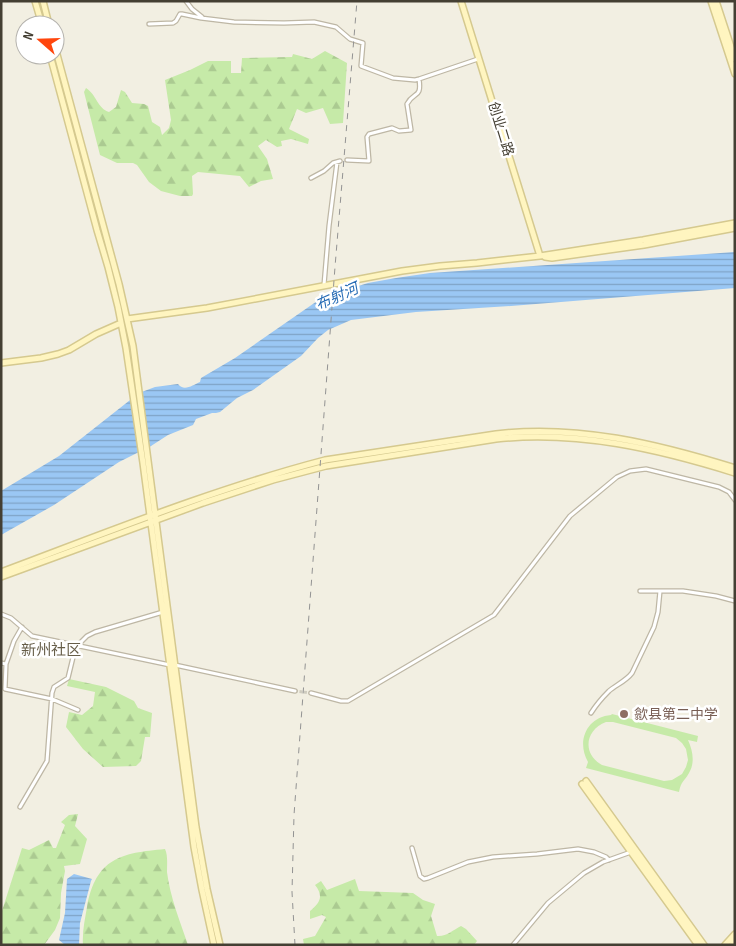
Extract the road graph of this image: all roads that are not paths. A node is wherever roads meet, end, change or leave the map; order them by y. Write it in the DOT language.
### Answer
graph roads {
  1 [pos="35,1"];
  2 [pos="43,1"];
  3 [pos="186,1"];
  4 [pos="461,1"];
  5 [pos="711,1"];
  6 [pos="716,1"];
  7 [pos="39,15"];
  8 [pos="46,15"];
  9 [pos="205,18"];
  10 [pos="149,24"];
  11 [pos="479,59"];
  12 [pos="735,59"];
  13 [pos="53,65"];
  14 [pos="60,65"];
  15 [pos="735,74"];
  16 [pos="420,79"];
  17 [pos="347,160"];
  18 [pos="311,178"];
  19 [pos="735,222"];
  20 [pos="735,228"];
  21 [pos="540,256"];
  22 [pos="324,286"];
  23 [pos="128,319"];
  24 [pos="122,323"];
  25 [pos="1,363"];
  26 [pos="146,462"];
  27 [pos="735,468"];
  28 [pos="735,473"];
  29 [pos="735,500"];
  30 [pos="153,518"];
  31 [pos="1,572"];
  32 [pos="1,577"];
  33 [pos="640,591"];
  34 [pos="660,592"];
  35 [pos="735,600"];
  36 [pos="163,612"];
  37 [pos="1,614"];
  38 [pos="22,627"];
  39 [pos="77,645"];
  40 [pos="1,663"];
  41 [pos="6,664"];
  42 [pos="173,665"];
  43 [pos="295,691"];
  44 [pos="311,693"];
  45 [pos="52,698"];
  46 [pos="78,710"];
  47 [pos="591,713"];
  48 [pos="20,807"];
  49 [pos="412,848"];
  50 [pos="631,852"];
  51 [pos="609,860"];
  52 [pos="735,934"];
  53 [pos="735,941"];
  54 [pos="214,945"];
  55 [pos="220,945"];
  56 [pos="513,945"];
  57 [pos="698,945"];
  58 [pos="704,945"];
  59 [pos="725,945"];
  60 [pos="732,945"];
  1 -- 7 [label="main road"];
  2 -- 8 [label="main road"];
  3 -- 9 [label="street"];
  4 -- 11 [label="main road, 创业二路"];
  5 -- 15 [label="main road"];
  6 -- 12 [label="main road"];
  9 -- 10 [label="street"];
  9 -- 16 [label="street"];
  11 -- 16 [label="street"];
  11 -- 21 [label="main road, 创业二路"];
  13 -- 24 [label="main road"];
  14 -- 23 [label="main road"];
  16 -- 17 [label="street"];
  18 -- 22 [label="street"];
  19 -- 21 [label="main road"];
  20 -- 21 [label="main road"];
  21 -- 22 [label="main road"];
  22 -- 23 [label="main road"];
  23 -- 26 [label="main road"];
  24 -- 25 [label="main road"];
  24 -- 26 [label="main road"];
  26 -- 30 [label="main road"];
  27 -- 30 [label="main road"];
  28 -- 30 [label="main road"];
  29 -- 44 [label="street"];
  30 -- 31 [label="main road"];
  30 -- 32 [label="main road"];
  30 -- 36 [label="main road"];
  30 -- 42 [label="main road"];
  33 -- 34 [label="street"];
  34 -- 35 [label="street"];
  34 -- 47 [label="street"];
  36 -- 39 [label="street"];
  36 -- 42 [label="main road"];
  37 -- 38 [label="street"];
  38 -- 39 [label="street"];
  38 -- 41 [label="street"];
  39 -- 42 [label="street"];
  39 -- 45 [label="street"];
  40 -- 41 [label="street"];
  41 -- 45 [label="street"];
  42 -- 43 [label="street"];
  42 -- 54 [label="main road"];
  42 -- 55 [label="main road"];
  45 -- 46 [label="street"];
  45 -- 48 [label="street"];
  49 -- 51 [label="street"];
  50 -- 51 [label="street"];
  50 -- 57 [label="main road"];
  50 -- 58 [label="main road"];
  51 -- 56 [label="street"];
  52 -- 59 [label="main road"];
  53 -- 60 [label="main road"];
}
